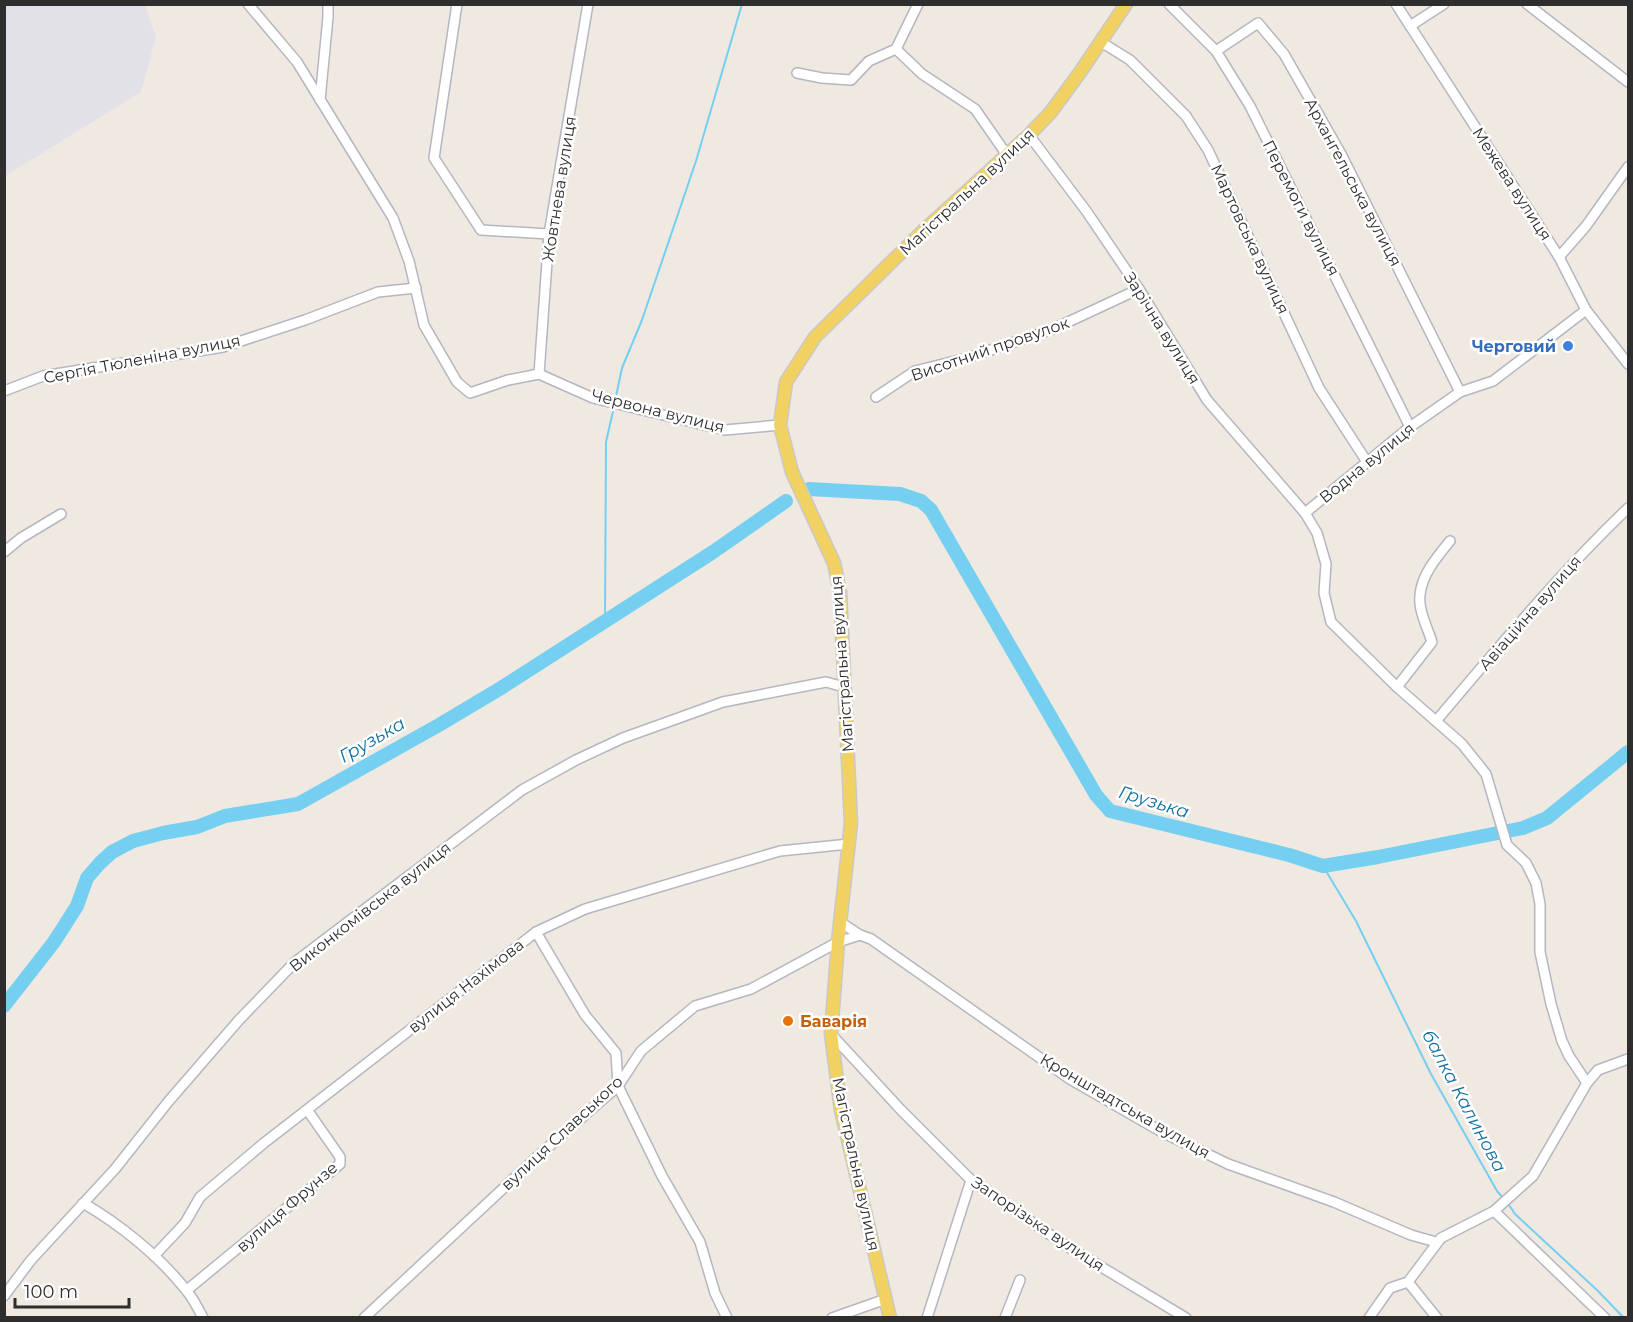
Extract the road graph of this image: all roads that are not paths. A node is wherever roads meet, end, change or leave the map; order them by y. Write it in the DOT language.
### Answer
graph roads {
  1 [pos="248,4"];
  2 [pos="328,4"];
  3 [pos="456,4"];
  4 [pos="588,4"];
  5 [pos="918,4"];
  6 [pos="1126,4"];
  7 [pos="1169,4"];
  8 [pos="1395,4"];
  9 [pos="1444,4"];
  10 [pos="1527,4"];
  11 [pos="1410,27"];
  12 [pos="1101,42"];
  13 [pos="896,49"];
  14 [pos="1216,51"];
  15 [pos="797,73"];
  16 [pos="1629,82"];
  17 [pos="320,100"];
  18 [pos="1029,135"];
  19 [pos="1007,155"];
  20 [pos="1629,167"];
  21 [pos="549,234"];
  22 [pos="1559,257"];
  23 [pos="416,288"];
  24 [pos="1139,289"];
  25 [pos="1586,310"];
  26 [pos="1628,361"];
  27 [pos="539,374"];
  28 [pos="4,391"];
  29 [pos="1460,392"];
  30 [pos="876,397"];
  31 [pos="780,425"];
  32 [pos="1410,427"];
  33 [pos="1367,462"];
  34 [pos="1629,508"];
  35 [pos="1305,513"];
  36 [pos="61,514"];
  37 [pos="1450,541"];
  38 [pos="4,552"];
  39 [pos="844,687"];
  40 [pos="1396,687"];
  41 [pos="1436,721"];
  42 [pos="849,844"];
  43 [pos="840,922"];
  44 [pos="536,932"];
  45 [pos="860,935"];
  46 [pos="838,942"];
  47 [pos="831,1034"];
  48 [pos="1629,1059"];
  49 [pos="1587,1083"];
  50 [pos="618,1086"];
  51 [pos="308,1111"];
  52 [pos="971,1180"];
  53 [pos="83,1203"];
  54 [pos="1494,1211"];
  55 [pos="1439,1240"];
  56 [pos="154,1256"];
  57 [pos="1020,1280"];
  58 [pos="1408,1282"];
  59 [pos="187,1290"];
  60 [pos="4,1296"];
  61 [pos="886,1299"];
  62 [pos="203,1317"];
  63 [pos="364,1317"];
  64 [pos="727,1317"];
  65 [pos="832,1317"];
  66 [pos="890,1317"];
  67 [pos="927,1317"];
  68 [pos="1005,1317"];
  69 [pos="1186,1317"];
  70 [pos="1369,1317"];
  71 [pos="1437,1317"];
  72 [pos="1605,1317"];
  1 -- 17 [label="street"];
  2 -- 17 [label="street"];
  3 -- 21 [label="street"];
  4 -- 21 [label="street, Жовтнева вулиця"];
  5 -- 13 [label="street"];
  6 -- 12 [label="main road, Магістральна вулиця"];
  7 -- 14 [label="street, Перемоги вулиця"];
  8 -- 11 [label="street, Межева вулиця"];
  9 -- 11 [label="street"];
  10 -- 16 [label="street"];
  11 -- 22 [label="street, Межева вулиця"];
  12 -- 18 [label="main road, Магістральна вулиця"];
  12 -- 33 [label="street, Мартовська вулиця"];
  13 -- 15 [label="street"];
  13 -- 19 [label="street"];
  14 -- 29 [label="street, Архангельська вулиця"];
  14 -- 32 [label="street, Перемоги вулиця"];
  17 -- 23 [label="street"];
  18 -- 19 [label="main road, Магістральна вулиця"];
  18 -- 24 [label="street, Зарічна вулиця"];
  19 -- 31 [label="main road, Магістральна вулиця"];
  20 -- 22 [label="street"];
  21 -- 27 [label="street, Жовтнева вулиця"];
  22 -- 25 [label="street, Межева вулиця"];
  23 -- 27 [label="street"];
  23 -- 28 [label="street, Сергія Тюленіна вулиця"];
  24 -- 30 [label="street, Висотний провулок"];
  24 -- 35 [label="street, Зарічна вулиця"];
  25 -- 26 [label="street, Межева вулиця"];
  25 -- 29 [label="street, Водна вулиця"];
  27 -- 31 [label="street, Червона вулиця"];
  29 -- 32 [label="street, Водна вулиця"];
  31 -- 39 [label="main road, Магістральна вулиця"];
  32 -- 33 [label="street, Водна вулиця"];
  33 -- 35 [label="street, Водна вулиця"];
  34 -- 41 [label="street, Авіаційна вулиця"];
  35 -- 40 [label="street, Водна вулиця"];
  36 -- 38 [label="street"];
  37 -- 40 [label="street"];
  39 -- 42 [label="main road, Магістральна вулиця"];
  39 -- 53 [label="street, Виконкомівська вулиця"];
  40 -- 41 [label="street, Водна вулиця"];
  41 -- 49 [label="street, Водна вулиця"];
  42 -- 43 [label="main road, Магістральна вулиця"];
  42 -- 44 [label="street, вулиця Нахімова"];
  43 -- 45 [label="street, Кронштадтська вулиця"];
  43 -- 46 [label="main road, Магістральна вулиця"];
  44 -- 50 [label="street"];
  44 -- 51 [label="street, вулиця Нахімова"];
  45 -- 46 [label="street, вулиця Славського"];
  45 -- 55 [label="street, Кронштадтська вулиця"];
  46 -- 47 [label="main road, Магістральна вулиця"];
  46 -- 50 [label="street, вулиця Славського"];
  47 -- 52 [label="street, Запорізька вулиця"];
  47 -- 61 [label="main road, Магістральна вулиця"];
  48 -- 49 [label="street"];
  49 -- 54 [label="street"];
  50 -- 63 [label="street, вулиця Славського"];
  50 -- 64 [label="street"];
  51 -- 56 [label="street, вулиця Нахімова"];
  51 -- 59 [label="street, вулиця Фрунзе"];
  52 -- 67 [label="street"];
  52 -- 69 [label="street, Запорізька вулиця"];
  53 -- 56 [label="street"];
  53 -- 60 [label="street, Виконкомівська вулиця"];
  54 -- 55 [label="street"];
  54 -- 72 [label="street"];
  55 -- 58 [label="street"];
  56 -- 59 [label="street"];
  57 -- 68 [label="street"];
  58 -- 70 [label="street"];
  58 -- 71 [label="street"];
  59 -- 62 [label="street"];
  61 -- 65 [label="street"];
  61 -- 66 [label="main road, Магістральна вулиця"];
}
